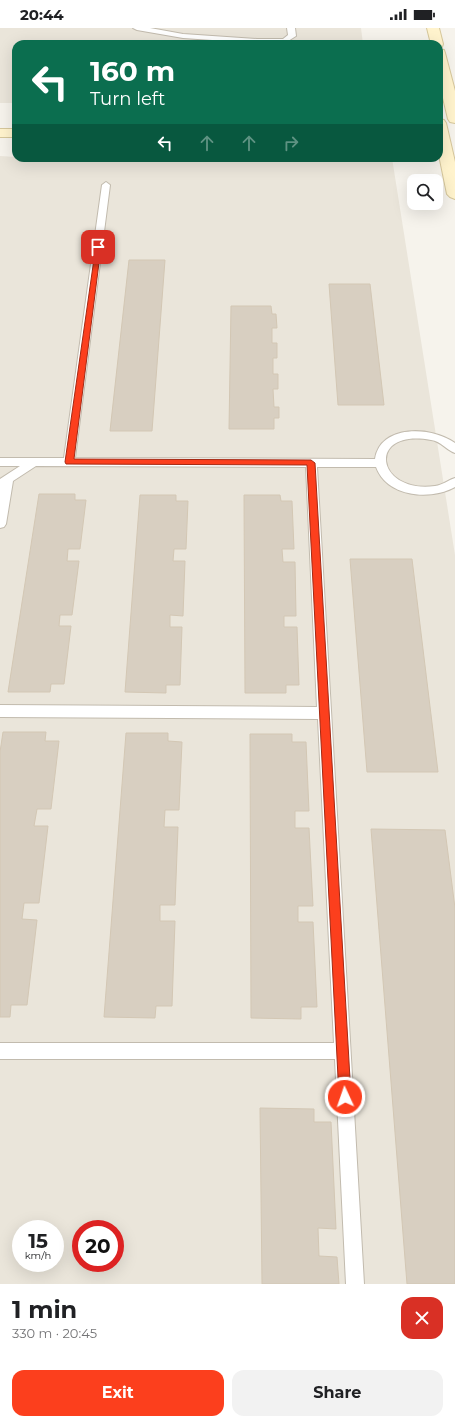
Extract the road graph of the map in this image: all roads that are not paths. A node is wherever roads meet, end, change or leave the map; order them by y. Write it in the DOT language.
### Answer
graph roads {
  1 [pos="137,28"];
  2 [pos="291,28"];
  3 [pos="433,28"];
  4 [pos="248,40"];
  5 [pos="284,40"];
  6 [pos="436,40"];
  7 [pos="443,70"];
  8 [pos="455,119"];
  9 [pos="443,126"];
  10 [pos="455,128"];
  11 [pos="0,133"];
  12 [pos="12,133"];
  13 [pos="443,143"];
  14 [pos="106,185"];
  15 [pos="455,194"];
  16 [pos="455,449"];
  17 [pos="0,462"];
  18 [pos="34,462"];
  19 [pos="69,462"];
  20 [pos="311,463"];
  21 [pos="381,463"];
  22 [pos="4,482"];
  23 [pos="455,482"];
  24 [pos="0,524"];
  25 [pos="0,711"];
  26 [pos="324,713"];
  27 [pos="0,1051"];
  28 [pos="342,1051"];
  29 [pos="355,1284"];
  1 -- 4 [label="lane"];
  2 -- 5 [label="lane"];
  3 -- 6 [label="main road"];
  7 -- 8 [label="main road"];
  9 -- 10 [label="main road"];
  11 -- 12 [label="main road"];
  13 -- 15 [label="main road"];
  14 -- 19 [label="lane"];
  16 -- 21 [label="lane"];
  17 -- 18 [label="lane"];
  18 -- 19 [label="lane"];
  18 -- 22 [label="lane"];
  19 -- 20 [label="lane"];
  20 -- 21 [label="lane"];
  20 -- 26 [label="lane"];
  21 -- 23 [label="lane"];
  22 -- 24 [label="lane"];
  25 -- 26 [label="lane"];
  26 -- 28 [label="lane"];
  27 -- 28 [label="lane"];
  28 -- 29 [label="lane"];
}
